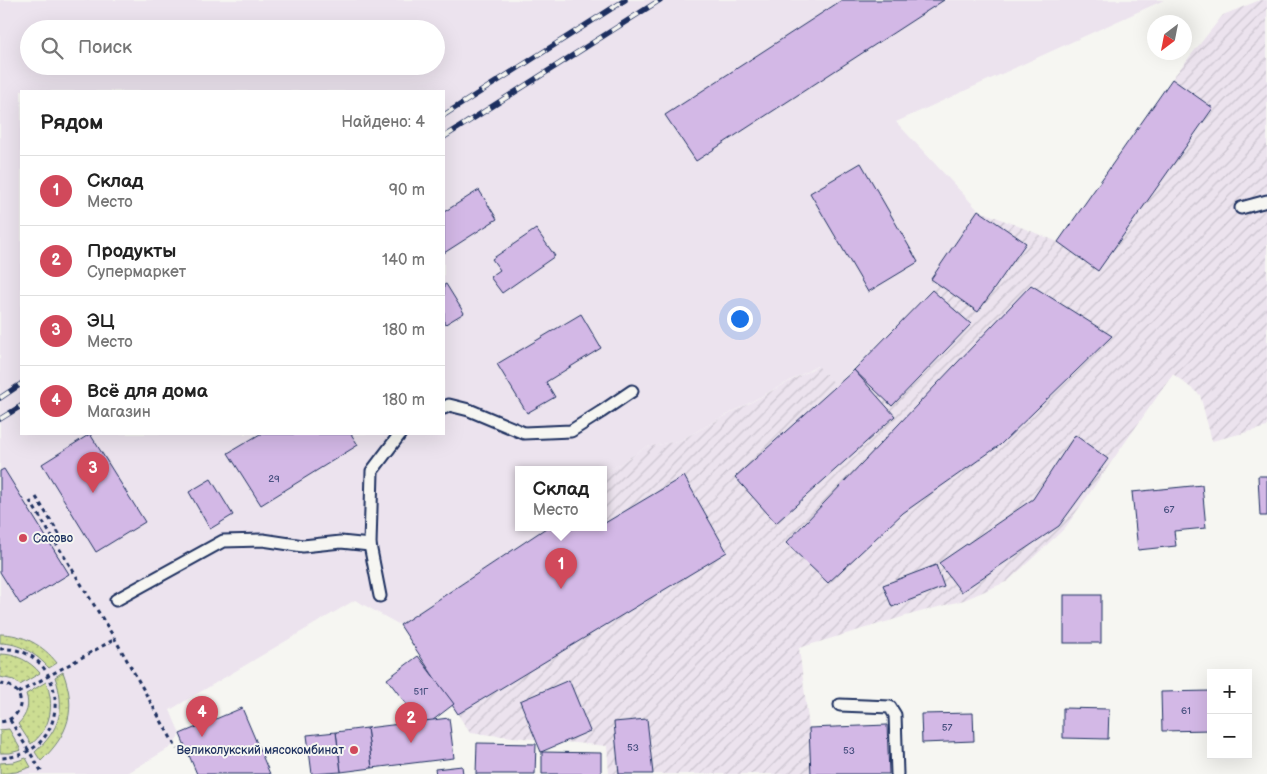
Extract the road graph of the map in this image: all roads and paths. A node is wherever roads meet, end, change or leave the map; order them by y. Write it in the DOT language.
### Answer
graph roads {
  1 [pos="1267,201"];
  2 [pos="1241,208"];
  3 [pos="632,391"];
  4 [pos="445,407"];
  5 [pos="399,435"];
  6 [pos="36,497"];
  7 [pos="30,501"];
  8 [pos="54,542"];
  9 [pos="370,545"];
  10 [pos="380,596"];
  11 [pos="116,600"];
  12 [pos="115,639"];
  13 [pos="0,649"];
  14 [pos="48,675"];
  15 [pos="0,684"];
  16 [pos="18,693"];
  17 [pos="840,704"];
  18 [pos="10,720"];
  19 [pos="0,722"];
  20 [pos="177,749"];
  21 [pos="28,751"];
  22 [pos="0,758"];
  23 [pos="43,774"];
  24 [pos="897,774"];
  1 -- 2 [label="lane"];
  3 -- 4 [label="lane"];
  5 -- 9 [label="lane"];
  6 -- 8 [label="path"];
  7 -- 8 [label="path"];
  8 -- 12 [label="path"];
  9 -- 10 [label="lane"];
  9 -- 11 [label="lane"];
  12 -- 14 [label="path"];
  12 -- 20 [label="path"];
  13 -- 14 [label="path"];
  14 -- 16 [label="path"];
  14 -- 21 [label="path"];
  15 -- 16 [label="path"];
  16 -- 18 [label="path"];
  17 -- 24 [label="lane"];
  18 -- 19 [label="path"];
  18 -- 21 [label="path"];
  21 -- 22 [label="path"];
  21 -- 23 [label="path"];
}
